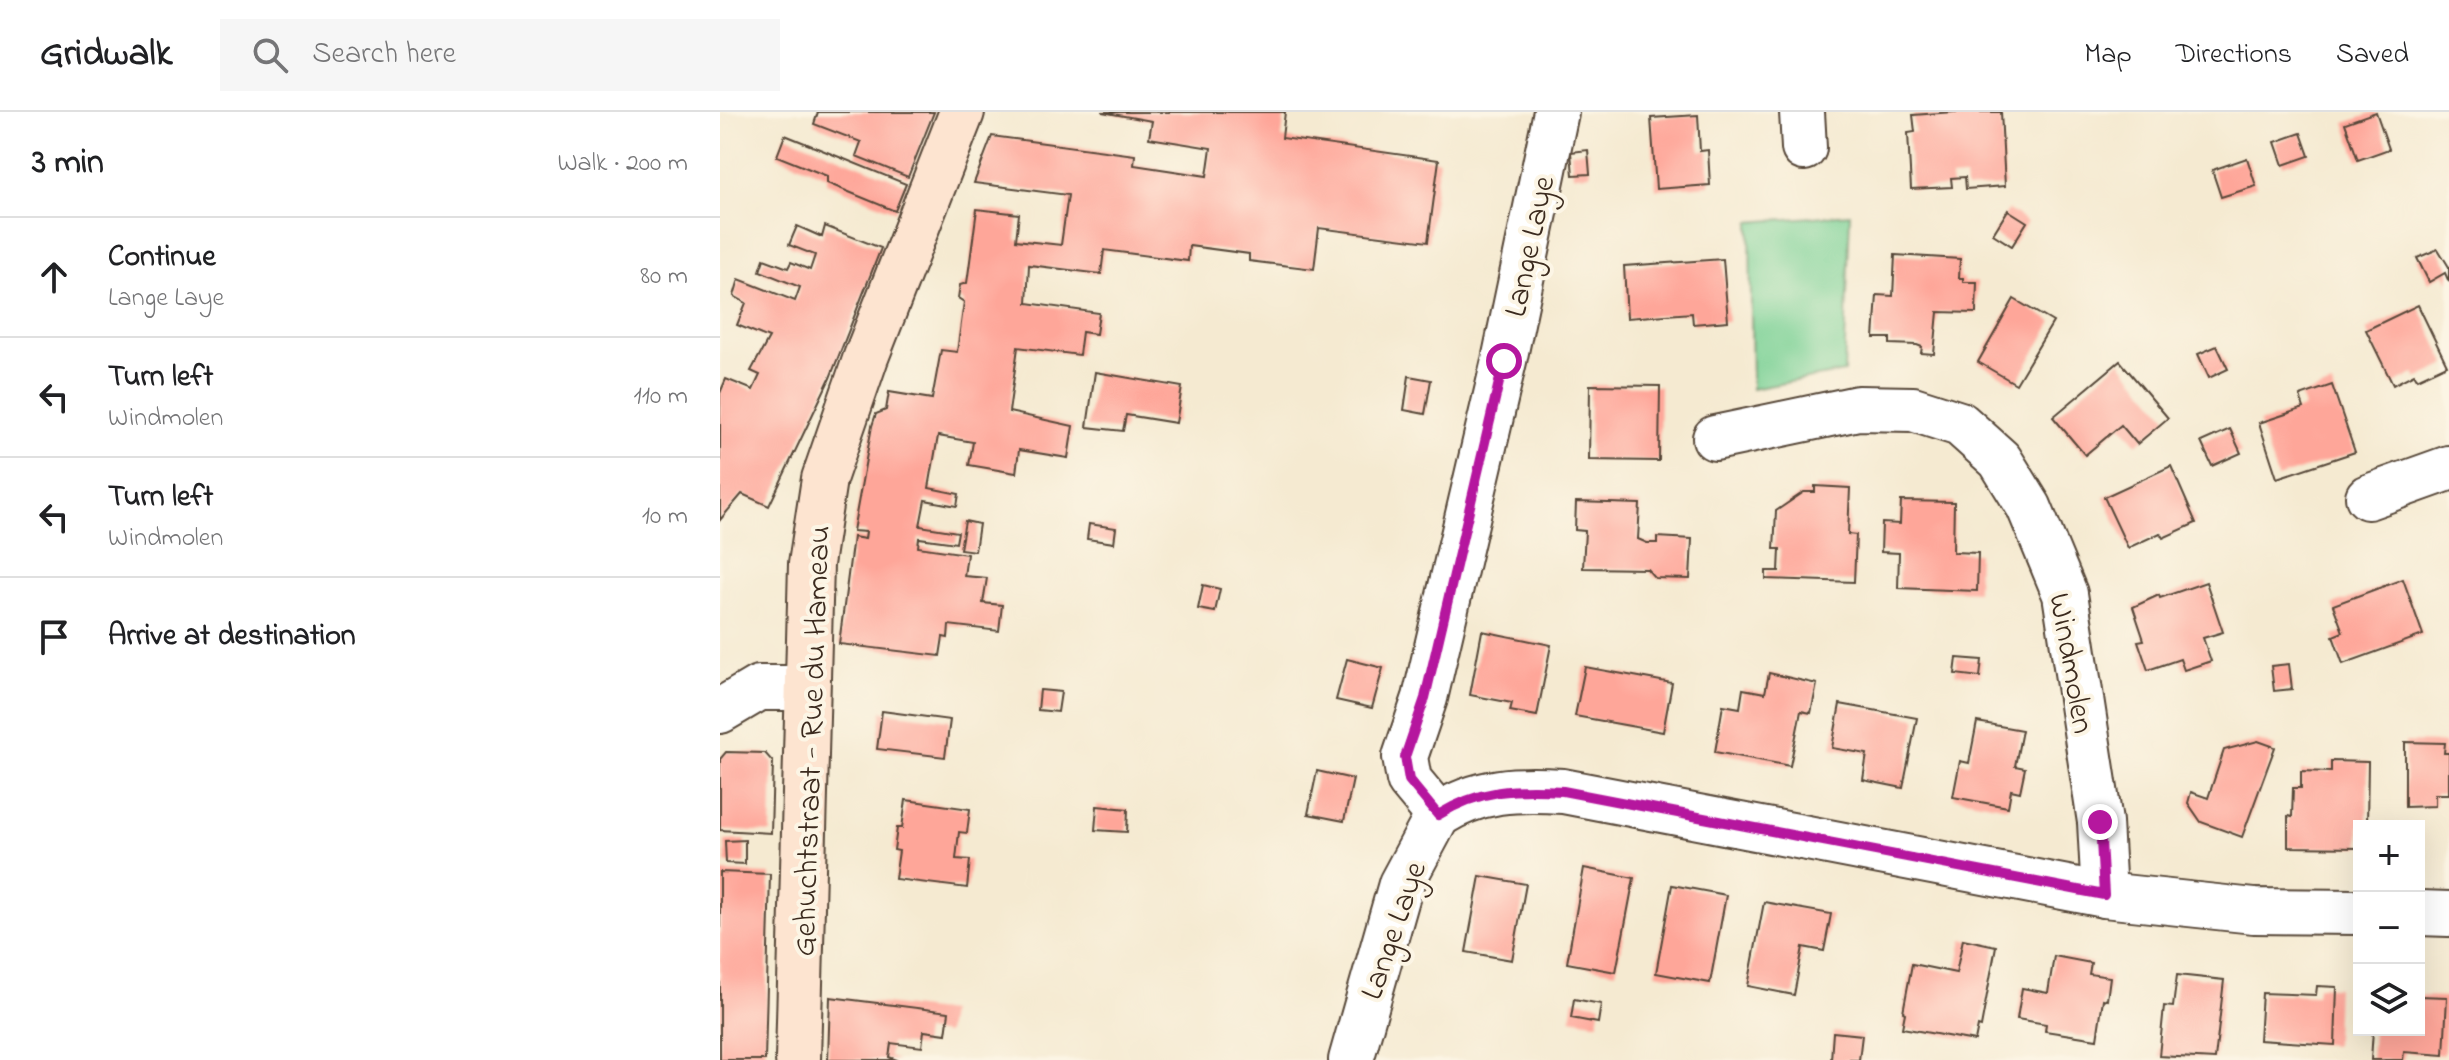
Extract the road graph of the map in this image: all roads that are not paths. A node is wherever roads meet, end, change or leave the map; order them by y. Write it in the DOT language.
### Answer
graph roads {
  1 [pos="962,112"];
  2 [pos="1556,112"];
  3 [pos="1715,438"];
  4 [pos="2449,468"];
  5 [pos="2368,497"];
  6 [pos="807,688"];
  7 [pos="720,711"];
  8 [pos="1438,815"];
  9 [pos="2104,895"];
  10 [pos="2353,912"];
  11 [pos="2425,913"];
  12 [pos="2449,914"];
  13 [pos="798,1060"];
  14 [pos="1351,1060"];
  1 -- 6 [label="street, Gehuchtstraat - Rue du Hameau"];
  2 -- 8 [label="street, Lange Laye"];
  3 -- 9 [label="street, Windmolen"];
  4 -- 5 [label="street"];
  6 -- 7 [label="street"];
  6 -- 13 [label="street, Gehuchtstraat - Rue du Hameau"];
  8 -- 9 [label="street"];
  8 -- 14 [label="street, Lange Laye"];
  9 -- 10 [label="street"];
  11 -- 12 [label="street"];
}
